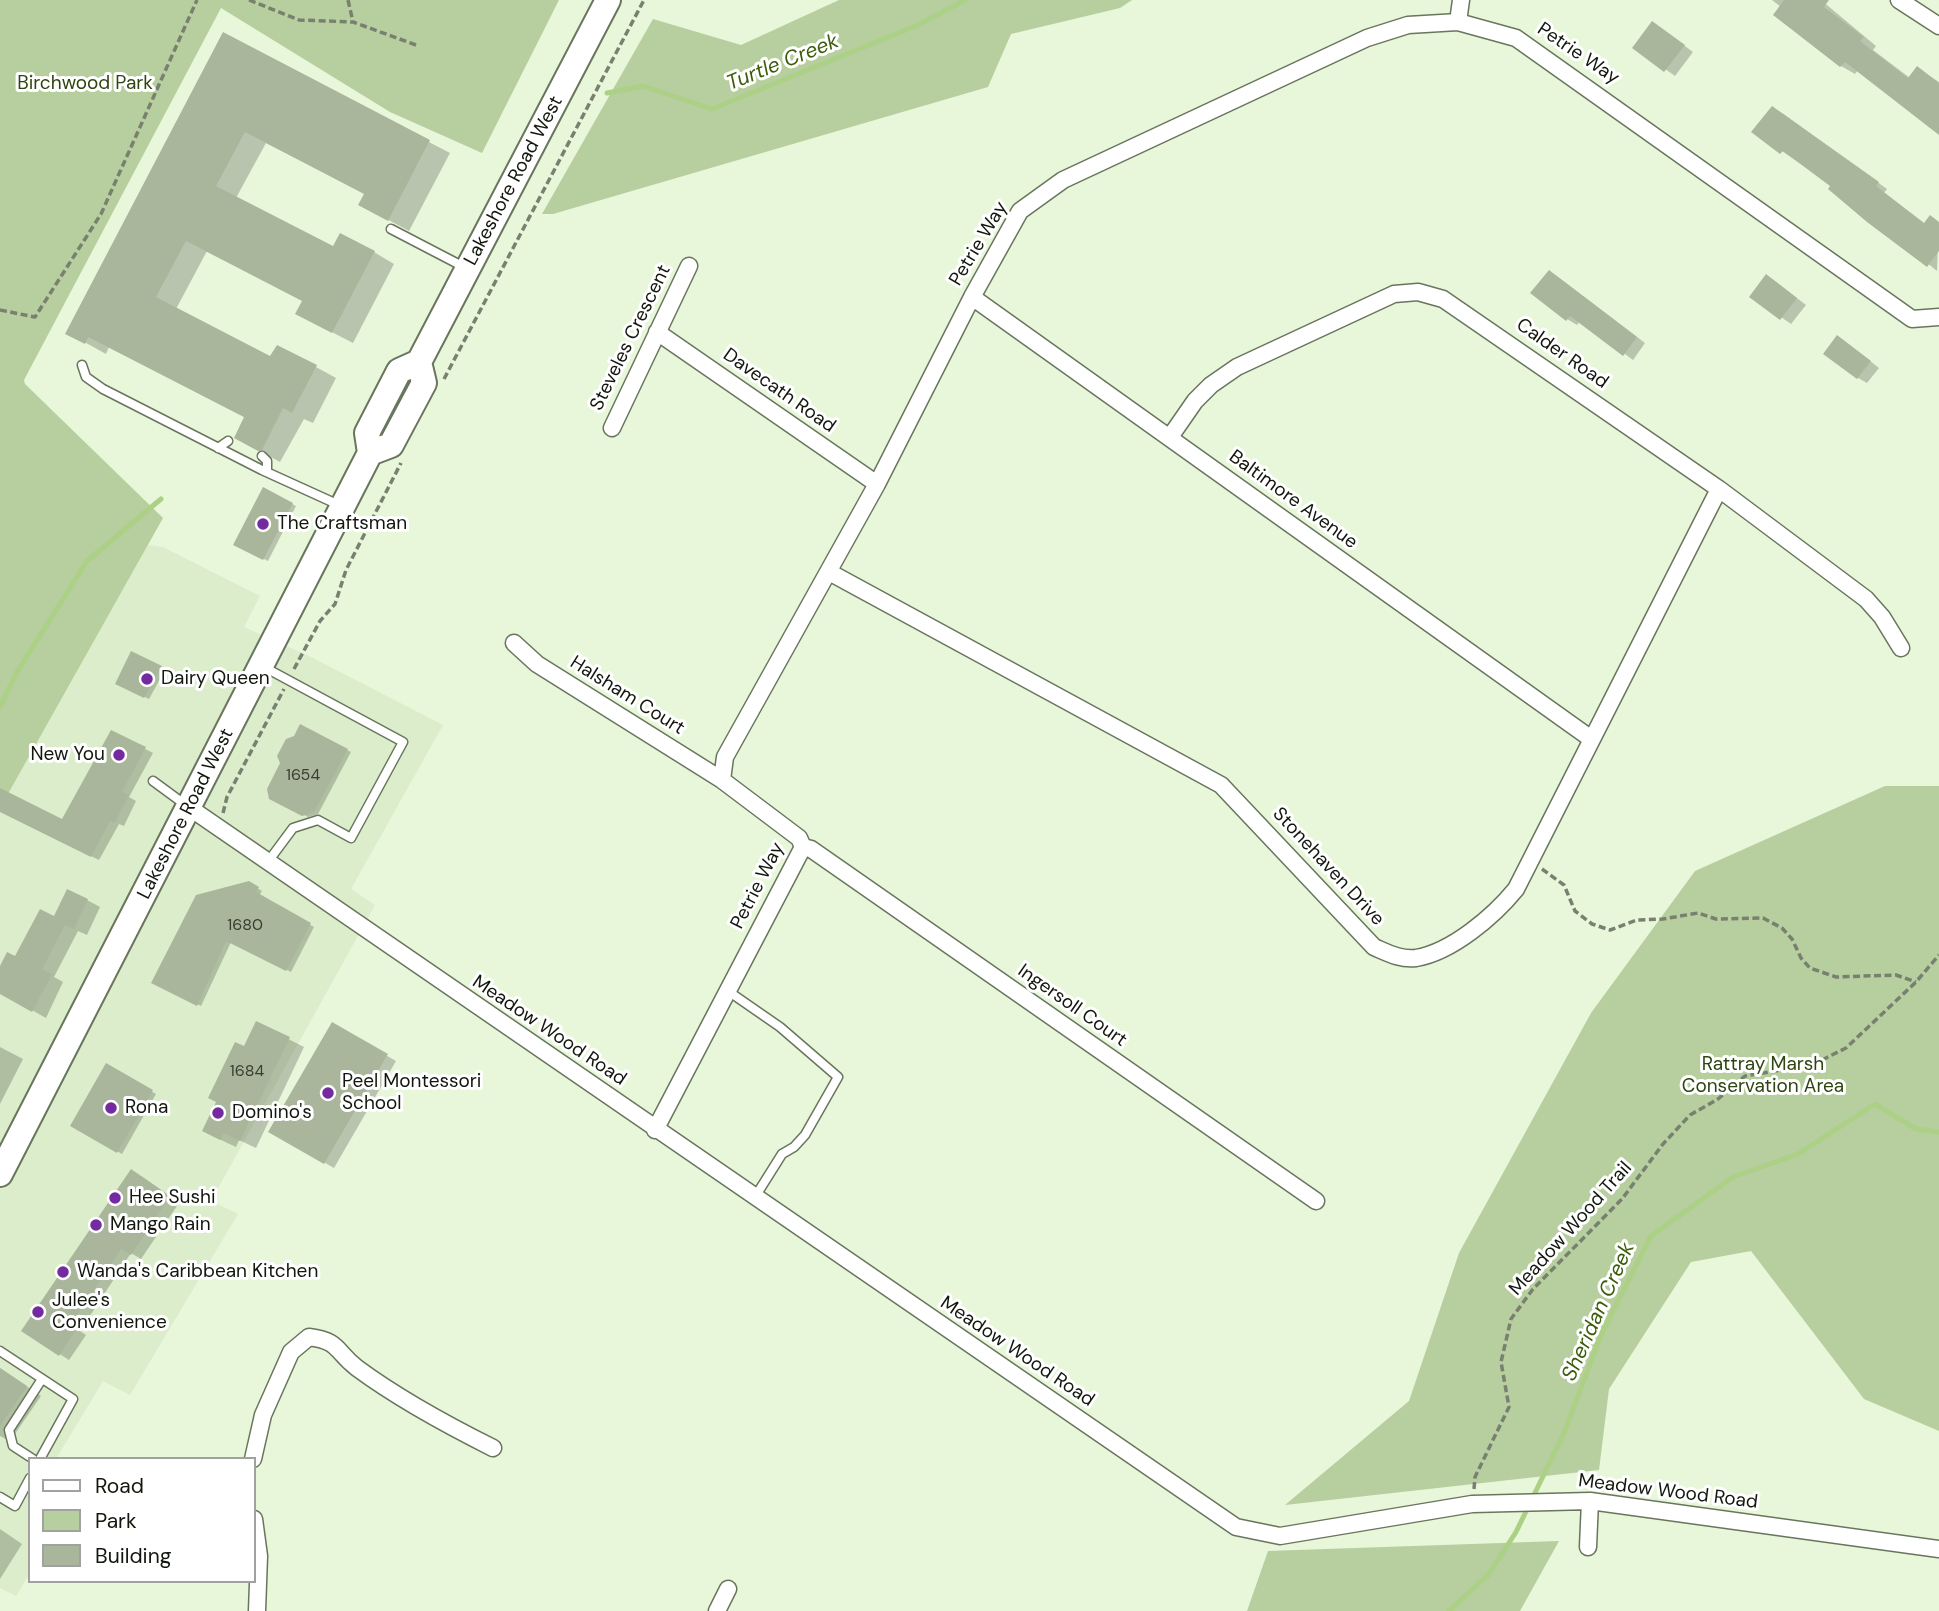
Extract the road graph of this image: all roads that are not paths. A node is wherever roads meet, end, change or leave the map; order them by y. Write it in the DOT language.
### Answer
graph roads {
  1 [pos="608,0"];
  2 [pos="1461,0"];
  3 [pos="1899,0"];
  4 [pos="1458,22"];
  5 [pos="1939,26"];
  6 [pos="391,229"];
  7 [pos="689,267"];
  8 [pos="468,269"];
  9 [pos="972,297"];
  10 [pos="1939,317"];
  11 [pos="657,332"];
  12 [pos="82,365"];
  13 [pos="612,428"];
  14 [pos="1170,437"];
  15 [pos="228,441"];
  16 [pos="218,448"];
  17 [pos="262,456"];
  18 [pos="267,472"];
  19 [pos="877,484"];
  20 [pos="1719,489"];
  21 [pos="342,506"];
  22 [pos="829,572"];
  23 [pos="514,643"];
  24 [pos="1901,648"];
  25 [pos="262,666"];
  26 [pos="1590,738"];
  27 [pos="722,780"];
  28 [pos="153,781"];
  29 [pos="190,808"];
  30 [pos="803,847"];
  31 [pos="267,863"];
  32 [pos="728,991"];
  33 [pos="655,1129"];
  34 [pos="0,1174"];
  35 [pos="755,1198"];
  36 [pos="1315,1201"];
  37 [pos="0,1350"];
  38 [pos="42,1379"];
  39 [pos="494,1448"];
  40 [pos="30,1457"];
  41 [pos="41,1457"];
  42 [pos="253,1457"];
  43 [pos="28,1482"];
  44 [pos="0,1497"];
  45 [pos="1590,1501"];
  46 [pos="256,1534"];
  47 [pos="1588,1547"];
  48 [pos="1939,1549"];
  49 [pos="728,1589"];
  50 [pos="257,1611"];
  51 [pos="717,1611"];
  1 -- 8 [label="main road, Lakeshore Road West"];
  2 -- 4 [label="street"];
  3 -- 5 [label="street"];
  4 -- 9 [label="street, Petrie Way"];
  4 -- 10 [label="street, Petrie Way"];
  6 -- 8 [label="lane"];
  7 -- 11 [label="street, Steveles Crescent"];
  8 -- 21 [label="main road, Lakeshore Road West"];
  9 -- 14 [label="street, Baltimore Avenue"];
  9 -- 19 [label="street, Petrie Way"];
  11 -- 13 [label="street, Steveles Crescent"];
  11 -- 19 [label="street, Davecath Road"];
  12 -- 16 [label="lane"];
  14 -- 20 [label="street, Calder Road"];
  14 -- 26 [label="street, Baltimore Avenue"];
  15 -- 16 [label="lane"];
  16 -- 18 [label="lane"];
  17 -- 18 [label="lane"];
  18 -- 21 [label="lane"];
  19 -- 22 [label="street, Petrie Way"];
  20 -- 24 [label="street, Calder Road"];
  20 -- 26 [label="street, Stonehaven Drive"];
  21 -- 25 [label="main road, Lakeshore Road West"];
  22 -- 26 [label="street, Stonehaven Drive"];
  22 -- 27 [label="street, Petrie Way"];
  23 -- 27 [label="street, Halsham Court"];
  25 -- 29 [label="main road, Lakeshore Road West"];
  25 -- 31 [label="lane"];
  27 -- 30 [label="street, Petrie Way"];
  28 -- 29 [label="lane"];
  29 -- 31 [label="street, Meadow Wood Road"];
  29 -- 34 [label="main road, Lakeshore Road West"];
  30 -- 32 [label="street, Petrie Way"];
  30 -- 36 [label="street, Ingersoll Court"];
  31 -- 33 [label="street, Meadow Wood Road"];
  32 -- 33 [label="street, Petrie Way"];
  32 -- 35 [label="lane"];
  33 -- 35 [label="street, Meadow Wood Road"];
  35 -- 45 [label="street, Meadow Wood Road"];
  37 -- 38 [label="lane"];
  38 -- 40 [label="lane"];
  38 -- 41 [label="lane"];
  39 -- 42 [label="street"];
  43 -- 44 [label="lane"];
  45 -- 47 [label="street"];
  45 -- 48 [label="street, Meadow Wood Road"];
  46 -- 50 [label="street"];
  49 -- 51 [label="street"];
}
